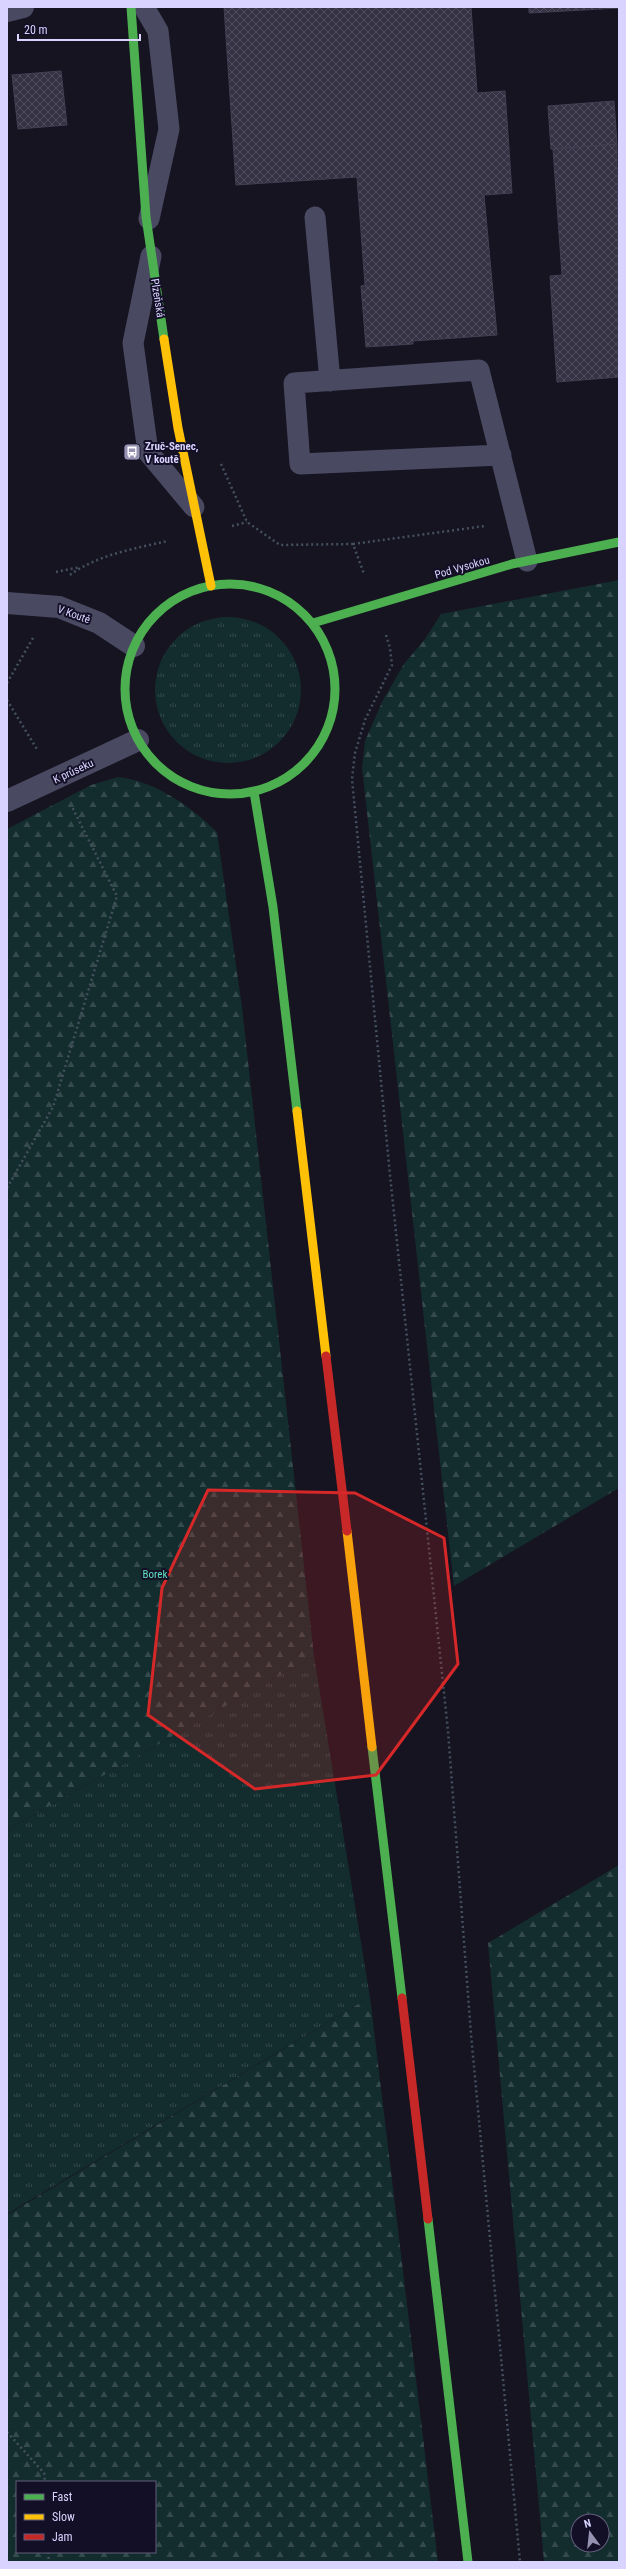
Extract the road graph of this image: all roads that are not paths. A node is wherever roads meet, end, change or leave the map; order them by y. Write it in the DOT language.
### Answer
graph roads {
  1 [pos="23,7"];
  2 [pos="131,7"];
  3 [pos="144,7"];
  4 [pos="7,11"];
  5 [pos="315,217"];
  6 [pos="147,227"];
  7 [pos="151,254"];
  8 [pos="330,380"];
  9 [pos="501,455"];
  10 [pos="194,507"];
  11 [pos="619,542"];
  12 [pos="527,561"];
  13 [pos="211,586"];
  14 [pos="7,603"];
  15 [pos="313,623"];
  16 [pos="134,646"];
  17 [pos="138,740"];
  18 [pos="254,792"];
  19 [pos="7,801"];
  20 [pos="468,2562"];
  1 -- 4 [label="street"];
  2 -- 6 [label="main road, Plzeňská"];
  3 -- 6 [label="lane"];
  5 -- 8 [label="lane"];
  6 -- 7 [label="main road, Plzeňská"];
  7 -- 10 [label="main road, Plzeňská"];
  7 -- 10 [label="lane"];
  8 -- 9 [label="lane"];
  8 -- 9 [label="lane"];
  9 -- 12 [label="lane"];
  10 -- 13 [label="main road, Plzeňská"];
  11 -- 12 [label="main road, Pod Vysokou"];
  12 -- 15 [label="main road, Pod Vysokou"];
  13 -- 15 [label="main road"];
  13 -- 16 [label="main road"];
  14 -- 16 [label="street, V Koutě"];
  15 -- 18 [label="main road"];
  16 -- 17 [label="main road"];
  17 -- 18 [label="main road"];
  17 -- 19 [label="street, K průseku"];
  18 -- 20 [label="main road"];
}
